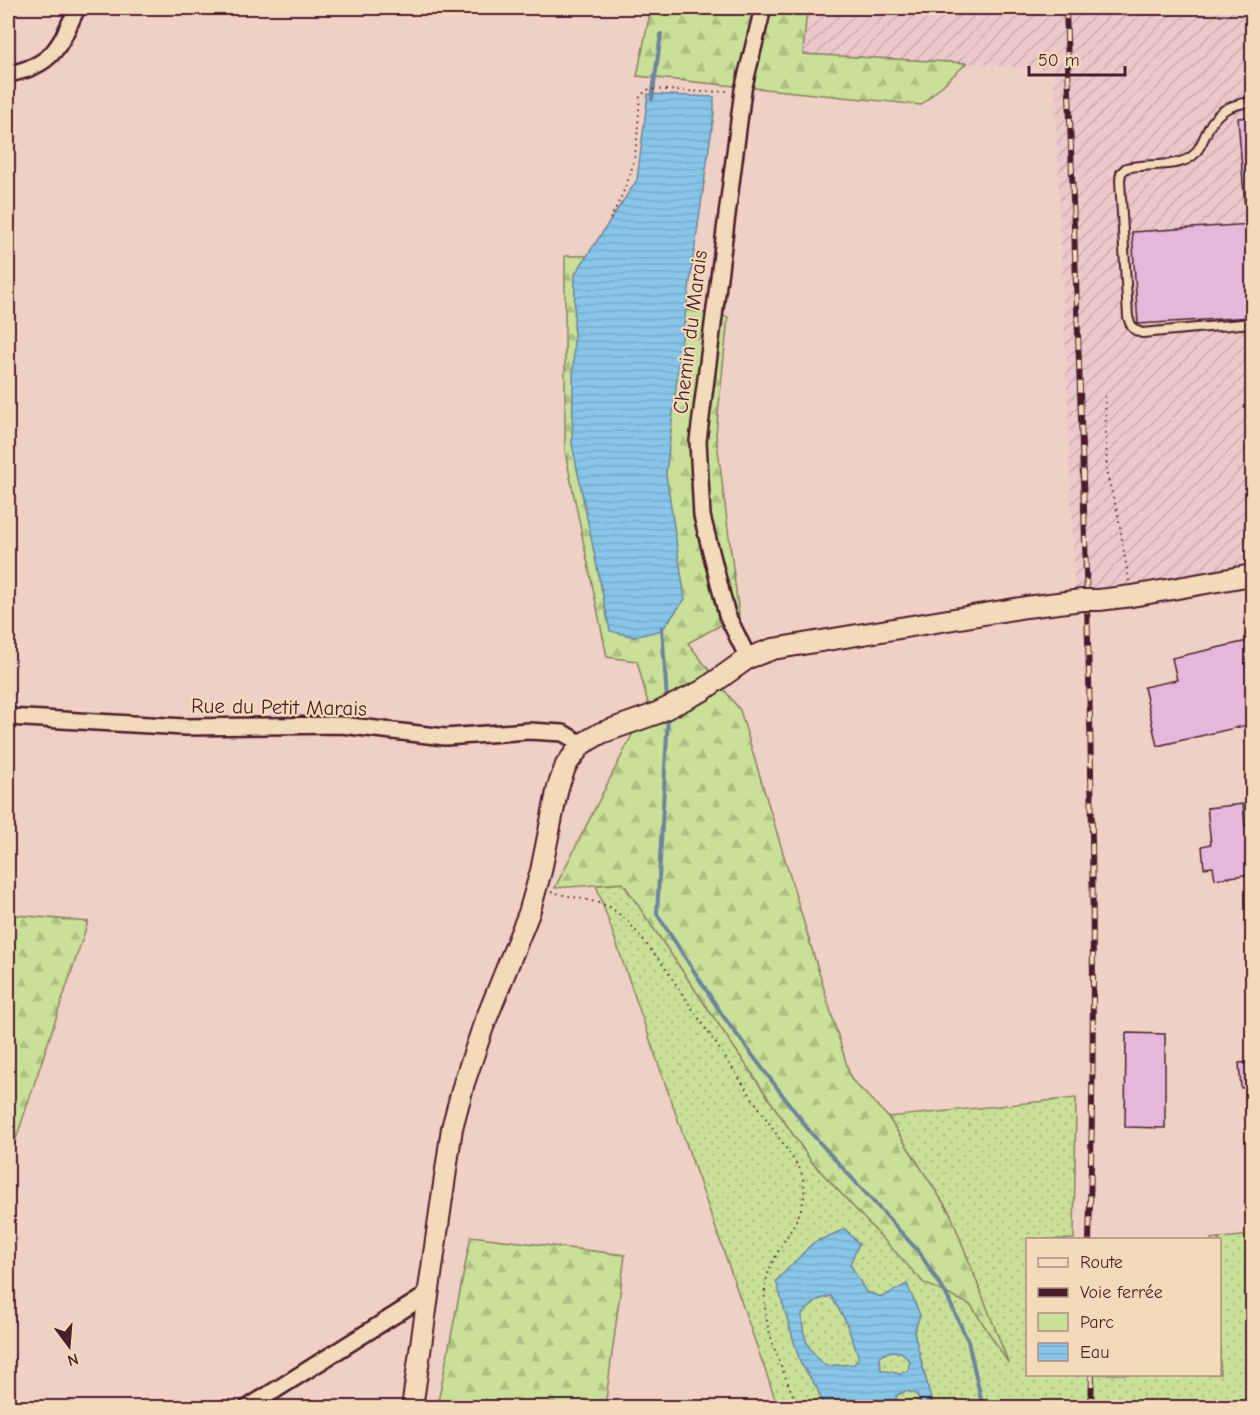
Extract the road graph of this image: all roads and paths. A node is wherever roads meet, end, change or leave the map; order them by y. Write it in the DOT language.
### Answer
graph roads {
  1 [pos="77,8"];
  2 [pos="763,8"];
  3 [pos="8,74"];
  4 [pos="743,90"];
  5 [pos="1252,102"];
  6 [pos="609,219"];
  7 [pos="1252,323"];
  8 [pos="1105,396"];
  9 [pos="1252,575"];
  10 [pos="1132,596"];
  11 [pos="748,658"];
  12 [pos="8,717"];
  13 [pos="582,744"];
  14 [pos="536,888"];
  15 [pos="428,1294"];
  16 [pos="247,1407"];
  17 [pos="412,1407"];
  18 [pos="798,1407"];
  1 -- 3 [label="street"];
  2 -- 4 [label="street, Chemin du Marais"];
  4 -- 6 [label="path"];
  4 -- 11 [label="street, Chemin du Marais"];
  5 -- 7 [label="lane"];
  8 -- 10 [label="path"];
  9 -- 10 [label="street"];
  10 -- 11 [label="street"];
  11 -- 13 [label="street"];
  12 -- 13 [label="street, Rue du Petit Marais"];
  13 -- 14 [label="street"];
  14 -- 15 [label="street"];
  14 -- 18 [label="path"];
  15 -- 16 [label="street"];
  15 -- 17 [label="street"];
}
